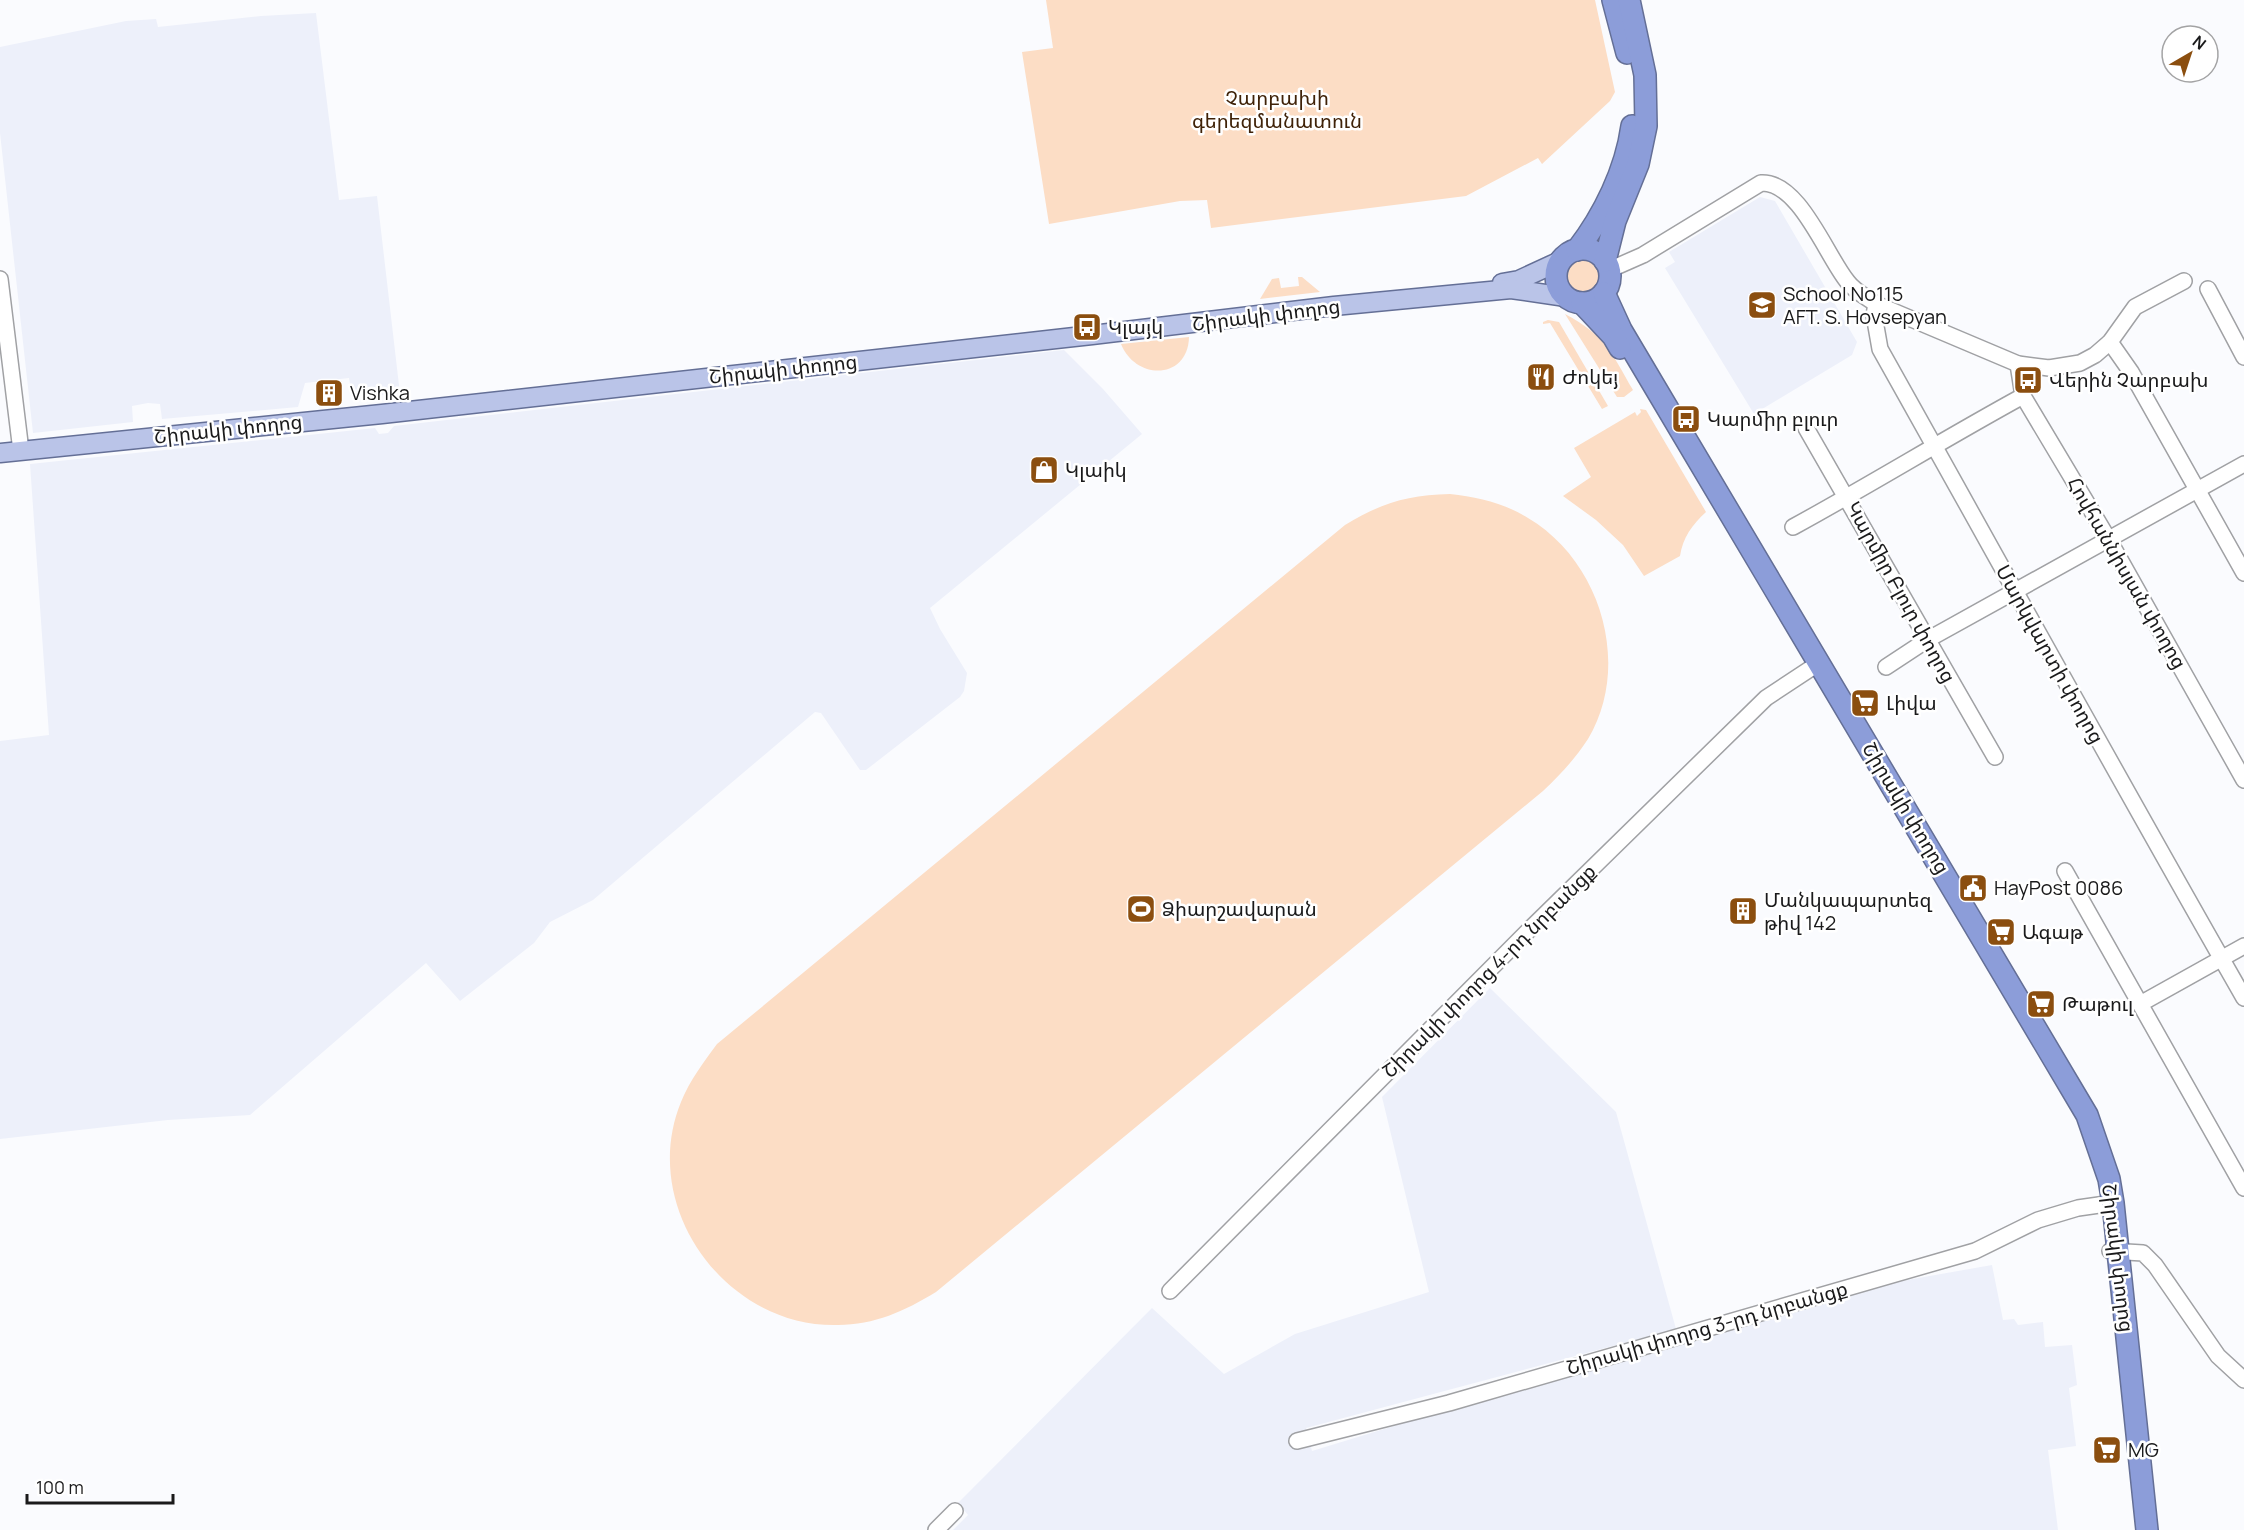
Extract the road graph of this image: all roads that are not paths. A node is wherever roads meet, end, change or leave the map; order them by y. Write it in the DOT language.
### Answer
graph roads {
  1 [pos="1612,0"];
  2 [pos="1629,0"];
  3 [pos="1568,256"];
  4 [pos="1607,266"];
  5 [pos="0,279"];
  6 [pos="2184,281"];
  7 [pos="2208,289"];
  8 [pos="1604,293"];
  9 [pos="1574,300"];
  10 [pos="1876,304"];
  11 [pos="2110,342"];
  12 [pos="2244,357"];
  13 [pos="2018,364"];
  14 [pos="2023,396"];
  15 [pos="1806,428"];
  16 [pos="1934,445"];
  17 [pos="20,449"];
  18 [pos="0,451"];
  19 [pos="2244,464"];
  20 [pos="2197,489"];
  21 [pos="1848,497"];
  22 [pos="1792,528"];
  23 [pos="2109,540"];
  24 [pos="2244,573"];
  25 [pos="2016,591"];
  26 [pos="1927,640"];
  27 [pos="1815,666"];
  28 [pos="1886,667"];
  29 [pos="1995,756"];
  30 [pos="2244,780"];
  31 [pos="2065,871"];
  32 [pos="2244,946"];
  33 [pos="2222,959"];
  34 [pos="2244,998"];
  35 [pos="2140,1004"];
  36 [pos="2244,1188"];
  37 [pos="2109,1204"];
  38 [pos="2114,1252"];
  39 [pos="1170,1291"];
  40 [pos="2244,1380"];
  41 [pos="1297,1441"];
  42 [pos="955,1511"];
  43 [pos="936,1530"];
  44 [pos="2136,1530"];
  45 [pos="2147,1530"];
  1 -- 3 [label="highway"];
  2 -- 4 [label="highway"];
  3 -- 4 [label="highway"];
  3 -- 9 [label="highway, Շիրակի փողոց"];
  3 -- 17 [label="main road, Շիրակի փողոց"];
  4 -- 8 [label="highway"];
  4 -- 10 [label="street"];
  5 -- 17 [label="street"];
  6 -- 11 [label="street"];
  7 -- 12 [label="street"];
  8 -- 9 [label="highway"];
  8 -- 27 [label="highway, Շիրակի փողոց"];
  9 -- 17 [label="main road, Շիրակի փողոց"];
  9 -- 27 [label="highway, Շիրակի փողոց"];
  10 -- 13 [label="street"];
  10 -- 16 [label="street, Մարկվարտի փողոց"];
  11 -- 13 [label="street"];
  11 -- 20 [label="street"];
  13 -- 14 [label="street, Հովհաննիսյան փողոց"];
  14 -- 16 [label="street"];
  14 -- 23 [label="street, Հովհաննիսյան փողոց"];
  15 -- 21 [label="street, Կարմիր Բլուր փողոց"];
  16 -- 21 [label="street"];
  16 -- 25 [label="street, Մարկվարտի փողոց"];
  17 -- 18 [label="main road, Շիրակի փողոց"];
  19 -- 20 [label="street"];
  20 -- 23 [label="street"];
  20 -- 24 [label="street"];
  21 -- 22 [label="street"];
  21 -- 26 [label="street, Կարմիր Բլուր փողոց"];
  23 -- 25 [label="street"];
  23 -- 30 [label="street, Հովհաննիսյան փողոց"];
  25 -- 26 [label="street"];
  25 -- 33 [label="street, Մարկվարտի փողոց"];
  26 -- 28 [label="street"];
  26 -- 29 [label="street, Կարմիր Բլուր փողոց"];
  27 -- 37 [label="highway, Շիրակի փողոց"];
  27 -- 39 [label="street, Շիրակի փողոց 4-րդ նրբանցք"];
  31 -- 35 [label="street"];
  32 -- 33 [label="street"];
  33 -- 34 [label="street, Մարկվարտի փողոց"];
  33 -- 35 [label="street"];
  35 -- 36 [label="street"];
  37 -- 38 [label="highway, Շիրակի փողոց"];
  37 -- 41 [label="street, Շիրակի փողոց 3-րդ նրբանցք"];
  38 -- 40 [label="street"];
  38 -- 44 [label="highway, Շիրակի փողոց"];
  38 -- 45 [label="highway, Շիրակի փողոց"];
  42 -- 43 [label="street"];
}
